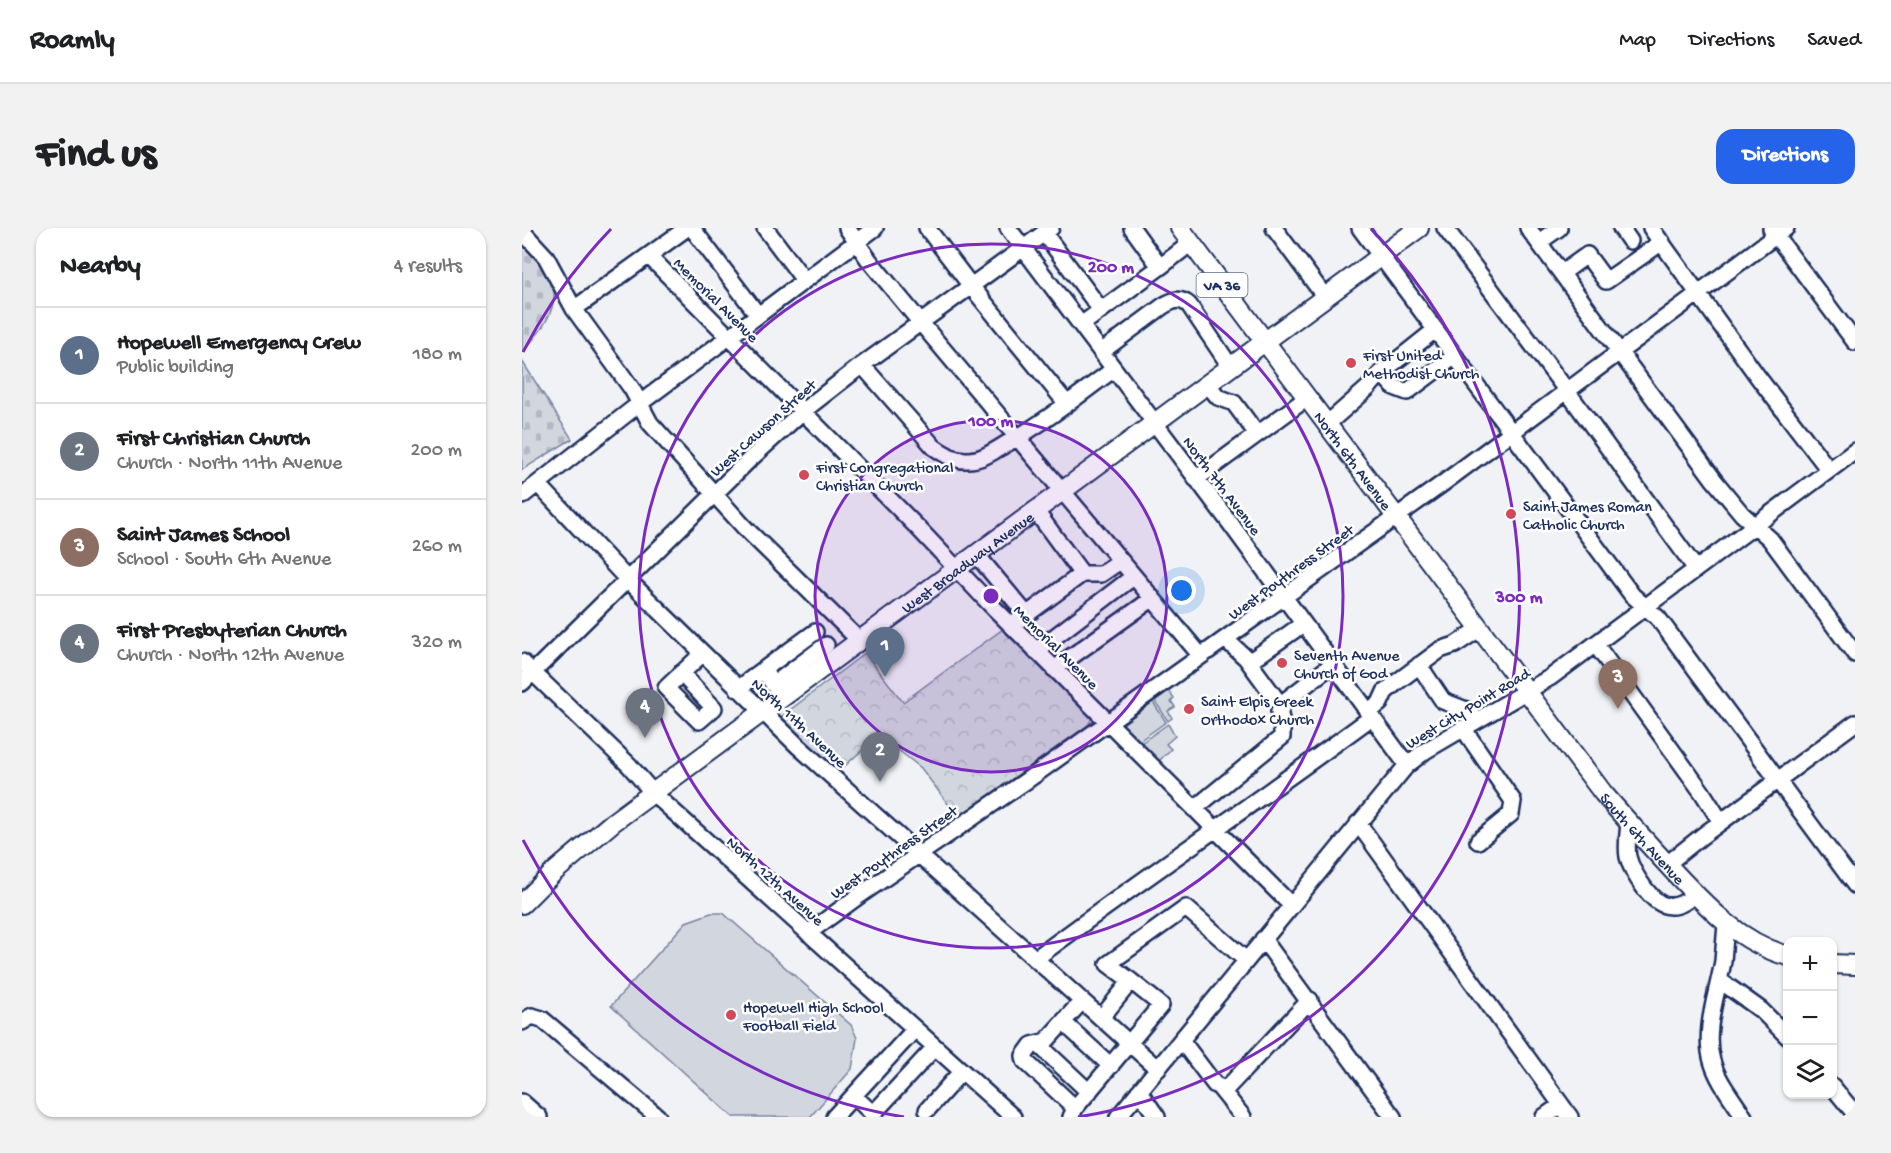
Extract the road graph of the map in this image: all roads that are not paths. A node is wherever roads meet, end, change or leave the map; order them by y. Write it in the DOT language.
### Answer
graph roads {
  1 [pos="687,228"];
  2 [pos="692,228"];
  3 [pos="765,228"];
  4 [pos="847,228"];
  5 [pos="875,228"];
  6 [pos="927,228"];
  7 [pos="1008,228"];
  8 [pos="1132,228"];
  9 [pos="1180,228"];
  10 [pos="1274,228"];
  11 [pos="1360,228"];
  12 [pos="1419,228"];
  13 [pos="1445,228"];
  14 [pos="1528,228"];
  15 [pos="1558,228"];
  16 [pos="1651,228"];
  17 [pos="522,231"];
  18 [pos="1048,231"];
  19 [pos="1778,231"];
  20 [pos="857,242"];
  21 [pos="1539,242"];
  22 [pos="1191,243"];
  23 [pos="1662,243"];
  24 [pos="1024,249"];
  25 [pos="649,256"];
  26 [pos="1380,256"];
  27 [pos="1160,267"];
  28 [pos="1562,273"];
  29 [pos="804,280"];
  30 [pos="971,286"];
  31 [pos="1698,293"];
  32 [pos="1325,297"];
  33 [pos="574,309"];
  34 [pos="1101,310"];
  35 [pos="758,315"];
  36 [pos="921,323"];
  37 [pos="1081,325"];
  38 [pos="1436,330"];
  39 [pos="729,337"];
  40 [pos="1854,338"];
  41 [pos="1264,341"];
  42 [pos="1101,352"];
  43 [pos="1620,352"];
  44 [pos="1455,356"];
  45 [pos="862,365"];
  46 [pos="1230,366"];
  47 [pos="1114,369"];
  48 [pos="1381,373"];
  49 [pos="1207,384"];
  50 [pos="1567,391"];
  51 [pos="1307,398"];
  52 [pos="639,404"];
  53 [pos="1067,404"];
  54 [pos="803,411"];
  55 [pos="1154,423"];
  56 [pos="1327,424"];
  57 [pos="1511,433"];
  58 [pos="1257,434"];
  59 [pos="1016,438"];
  60 [pos="1855,451"];
  61 [pos="1829,470"];
  62 [pos="1196,478"];
  63 [pos="538,484"];
  64 [pos="1061,491"];
  65 [pos="714,495"];
  66 [pos="522,496"];
  67 [pos="1035,510"];
  68 [pos="1396,517"];
  69 [pos="1755,525"];
  70 [pos="976,554"];
  71 [pos="1120,561"];
  72 [pos="956,568"];
  73 [pos="1696,569"];
  74 [pos="1082,574"];
  75 [pos="1133,577"];
  76 [pos="628,580"];
  77 [pos="1284,598"];
  78 [pos="1152,599"];
  79 [pos="1645,607"];
  80 [pos="1027,615"];
  81 [pos="835,616"];
  82 [pos="1303,624"];
  83 [pos="1011,626"];
  84 [pos="1479,629"];
  85 [pos="815,632"];
  86 [pos="1225,639"];
  87 [pos="860,641"];
  88 [pos="1596,645"];
  89 [pos="1036,651"];
  90 [pos="831,652"];
  91 [pos="702,654"];
  92 [pos="1855,654"];
  93 [pos="1201,656"];
  94 [pos="1249,662"];
  95 [pos="1333,664"];
  96 [pos="1419,665"];
  97 [pos="1054,669"];
  98 [pos="763,670"];
  99 [pos="525,673"];
  100 [pos="681,673"];
  101 [pos="738,689"];
  102 [pos="778,691"];
  103 [pos="1526,692"];
  104 [pos="1282,707"];
  105 [pos="763,712"];
  106 [pos="1370,715"];
  107 [pos="1107,722"];
  108 [pos="1855,723"];
  109 [pos="1470,724"];
  110 [pos="1407,765"];
  111 [pos="1778,780"];
  112 [pos="653,792"];
  113 [pos="1194,809"];
  114 [pos="1358,822"];
  115 [pos="1721,822"];
  116 [pos="1629,823"];
  117 [pos="1215,830"];
  118 [pos="1478,841"];
  119 [pos="918,855"];
  120 [pos="1667,864"];
  121 [pos="1855,885"];
  122 [pos="1695,895"];
  123 [pos="522,904"];
  124 [pos="1291,905"];
  125 [pos="1726,924"];
  126 [pos="808,933"];
  127 [pos="1263,939"];
  128 [pos="1783,954"];
  129 [pos="1035,959"];
  130 [pos="1246,960"];
  131 [pos="1837,964"];
  132 [pos="1855,965"];
  133 [pos="1719,980"];
  134 [pos="1131,981"];
  135 [pos="1310,1000"];
  136 [pos="1082,1001"];
  137 [pos="1101,1018"];
  138 [pos="522,1022"];
  139 [pos="1063,1022"];
  140 [pos="915,1029"];
  141 [pos="1783,1032"];
  142 [pos="1181,1040"];
  143 [pos="1038,1044"];
  144 [pos="1130,1044"];
  145 [pos="935,1047"];
  146 [pos="1111,1066"];
  147 [pos="1158,1069"];
  148 [pos="962,1071"];
  149 [pos="1219,1087"];
  150 [pos="1139,1091"];
  151 [pos="1837,1091"];
  152 [pos="1089,1092"];
  153 [pos="854,1096"];
  154 [pos="522,1102"];
  155 [pos="927,1110"];
  156 [pos="1566,1111"];
  157 [pos="1073,1113"];
  158 [pos="1855,1114"];
  159 [pos="539,1117"];
  160 [pos="658,1117"];
  161 [pos="834,1117"];
  162 [pos="1013,1117"];
  163 [pos="1118,1117"];
  164 [pos="1158,1117"];
  165 [pos="1243,1117"];
  166 [pos="1393,1117"];
  167 [pos="1544,1117"];
  168 [pos="1744,1117"];
  1 -- 25 [label="street"];
  2 -- 35 [label="street"];
  3 -- 29 [label="street"];
  4 -- 20 [label="street"];
  5 -- 20 [label="street"];
  6 -- 30 [label="street"];
  7 -- 24 [label="street, North 7th Avenue"];
  8 -- 27 [label="street"];
  9 -- 22 [label="main road, North 6th Avenue / VA 36"];
  10 -- 32 [label="street"];
  11 -- 26 [label="street"];
  12 -- 26 [label="main road, West Broadway Avenue"];
  13 -- 50 [label="street"];
  14 -- 21 [label="street"];
  15 -- 21 [label="street"];
  16 -- 23 [label="street"];
  17 -- 33 [label="street"];
  18 -- 24 [label="street, West Cawson Street"];
  18 -- 34 [label="street"];
  19 -- 31 [label="street, West Poythress Street"];
  19 -- 40 [label="street"];
  20 -- 29 [label="street"];
  20 -- 36 [label="street"];
  21 -- 28 [label="street"];
  22 -- 27 [label="street"];
  22 -- 41 [label="main road, North 6th Avenue / VA 36"];
  23 -- 28 [label="street"];
  23 -- 31 [label="street"];
  24 -- 30 [label="street, West Cawson Street"];
  24 -- 37 [label="street, North 7th Avenue"];
  25 -- 33 [label="street"];
  25 -- 39 [label="street, Memorial Avenue"];
  26 -- 32 [label="main road, West Broadway Avenue"];
  26 -- 38 [label="street"];
  27 -- 34 [label="street"];
  28 -- 43 [label="street"];
  29 -- 35 [label="street"];
  30 -- 36 [label="street, West Cawson Street"];
  30 -- 53 [label="street"];
  31 -- 43 [label="street, West Poythress Street"];
  31 -- 61 [label="street"];
  32 -- 41 [label="main road, West Broadway Avenue"];
  33 -- 52 [label="street"];
  34 -- 37 [label="street"];
  35 -- 39 [label="street"];
  36 -- 45 [label="street, West Cawson Street"];
  36 -- 59 [label="street"];
  37 -- 42 [label="street, North 7th Avenue"];
  38 -- 44 [label="street"];
  38 -- 48 [label="street"];
  39 -- 52 [label="street"];
  39 -- 54 [label="street, Memorial Avenue"];
  41 -- 46 [label="main road, West Broadway Avenue"];
  41 -- 51 [label="main road, North 6th Avenue"];
  42 -- 46 [label="street"];
  42 -- 47 [label="street, North 7th Avenue"];
  43 -- 50 [label="street, West Poythress Street"];
  43 -- 69 [label="street"];
  44 -- 48 [label="street"];
  44 -- 57 [label="street"];
  45 -- 54 [label="street, West Cawson Street"];
  45 -- 59 [label="street"];
  46 -- 49 [label="main road, West Broadway Avenue"];
  47 -- 53 [label="street"];
  47 -- 55 [label="street, North 7th Avenue"];
  48 -- 56 [label="street"];
  49 -- 55 [label="main road, West Broadway Avenue"];
  49 -- 58 [label="street"];
  50 -- 57 [label="street, West Poythress Street"];
  50 -- 73 [label="street"];
  51 -- 56 [label="main road, North 6th Avenue"];
  51 -- 58 [label="street"];
  52 -- 63 [label="street"];
  52 -- 65 [label="street"];
  53 -- 59 [label="street"];
  54 -- 65 [label="street, West Cawson Street"];
  54 -- 72 [label="street, Memorial Avenue"];
  55 -- 62 [label="street, North 7th Avenue"];
  55 -- 64 [label="main road, West Broadway Avenue"];
  56 -- 68 [label="main road, North 6th Avenue"];
  57 -- 68 [label="street, West Poythress Street"];
  57 -- 79 [label="street"];
  58 -- 62 [label="street"];
  59 -- 64 [label="street"];
  60 -- 61 [label="street, West City Point Road"];
  61 -- 69 [label="street, West City Point Road"];
  62 -- 77 [label="street, North 7th Avenue"];
  63 -- 66 [label="street"];
  63 -- 76 [label="street, North 11th Avenue"];
  64 -- 67 [label="main road, West Broadway Avenue"];
  64 -- 71 [label="street"];
  65 -- 76 [label="street, West Cawson Street"];
  65 -- 81 [label="street"];
  67 -- 70 [label="main road, West Broadway Avenue"];
  67 -- 74 [label="street"];
  68 -- 77 [label="street, West Poythress Street"];
  68 -- 84 [label="main road, North 6th Avenue"];
  69 -- 73 [label="street, West City Point Road"];
  69 -- 92 [label="street"];
  70 -- 72 [label="main road, West Broadway Avenue"];
  70 -- 80 [label="street"];
  71 -- 74 [label="street"];
  71 -- 75 [label="street"];
  72 -- 83 [label="street, Memorial Avenue"];
  72 -- 87 [label="main road, West Broadway Avenue"];
  73 -- 79 [label="street, West City Point Road"];
  74 -- 80 [label="street"];
  75 -- 78 [label="street"];
  75 -- 89 [label="street"];
  76 -- 91 [label="street, North 11th Avenue"];
  76 -- 99 [label="street, West Cawson Street"];
  77 -- 82 [label="street, North 7th Avenue"];
  77 -- 86 [label="street, West Poythress Street"];
  78 -- 93 [label="street"];
  78 -- 97 [label="street"];
  79 -- 88 [label="street, West City Point Road"];
  79 -- 111 [label="street"];
  80 -- 83 [label="street"];
  81 -- 85 [label="street"];
  81 -- 87 [label="street"];
  82 -- 94 [label="street"];
  82 -- 95 [label="street, North 7th Avenue"];
  83 -- 89 [label="street, Memorial Avenue"];
  84 -- 96 [label="street"];
  84 -- 103 [label="main road, North 6th Avenue"];
  85 -- 90 [label="street"];
  85 -- 98 [label="street"];
  86 -- 93 [label="street, West Poythress Street"];
  86 -- 94 [label="street"];
  87 -- 90 [label="main road, West Broadway Avenue"];
  88 -- 103 [label="street, West City Point Road"];
  88 -- 115 [label="street"];
  89 -- 97 [label="street, Memorial Avenue"];
  90 -- 102 [label="main road, West Broadway Avenue"];
  91 -- 100 [label="street"];
  91 -- 101 [label="street, North 11th Avenue"];
  93 -- 107 [label="street, West Poythress Street"];
  94 -- 104 [label="street"];
  95 -- 104 [label="street"];
  95 -- 106 [label="street, North 7th Avenue"];
  96 -- 106 [label="street"];
  96 -- 109 [label="street"];
  97 -- 107 [label="street, Memorial Avenue"];
  98 -- 101 [label="street"];
  98 -- 102 [label="street"];
  99 -- 112 [label="street, North 12th Avenue"];
  101 -- 105 [label="street, North 11th Avenue"];
  102 -- 105 [label="main road, West Broadway Avenue"];
  103 -- 109 [label="street, West City Point Road"];
  103 -- 116 [label="main road, South 6th Avenue"];
  104 -- 113 [label="street"];
  105 -- 112 [label="main road, West Broadway Avenue"];
  105 -- 119 [label="street, North 11th Avenue"];
  106 -- 110 [label="street, North 7th Avenue"];
  106 -- 117 [label="street"];
  107 -- 113 [label="street, Memorial Avenue"];
  107 -- 119 [label="street, West Poythress Street"];
  108 -- 111 [label="street"];
  109 -- 110 [label="street, West City Point Road"];
  109 -- 118 [label="street"];
  110 -- 114 [label="street, West City Point Road"];
  111 -- 115 [label="street"];
  111 -- 121 [label="street"];
  112 -- 123 [label="main road, West Broadway Avenue"];
  112 -- 126 [label="street, North 12th Avenue"];
  113 -- 117 [label="street, Memorial Avenue"];
  114 -- 124 [label="street, West City Point Road"];
  114 -- 156 [label="street"];
  115 -- 120 [label="street"];
  116 -- 120 [label="main road, South 6th Avenue"];
  116 -- 122 [label="street"];
  117 -- 124 [label="street, Memorial Avenue"];
  117 -- 129 [label="street"];
  119 -- 126 [label="street, West Poythress Street"];
  119 -- 129 [label="street, North 11th Avenue"];
  120 -- 122 [label="main road, South 6th Avenue"];
  122 -- 125 [label="main road, South 6th Avenue"];
  124 -- 127 [label="street, West City Point Road"];
  125 -- 128 [label="main road, South 6th Avenue"];
  125 -- 133 [label="street"];
  126 -- 140 [label="street, North 12th Avenue"];
  127 -- 130 [label="street, West City Point Road"];
  127 -- 135 [label="street"];
  129 -- 136 [label="street, North 11th Avenue"];
  130 -- 134 [label="street"];
  130 -- 142 [label="street, West City Point Road"];
  131 -- 132 [label="main road"];
  133 -- 141 [label="street"];
  133 -- 168 [label="street"];
  134 -- 137 [label="street"];
  134 -- 144 [label="street"];
  135 -- 149 [label="street"];
  135 -- 166 [label="street"];
  136 -- 137 [label="street, North 11th Avenue"];
  136 -- 139 [label="street"];
  137 -- 144 [label="street, North 11th Avenue"];
  138 -- 160 [label="street"];
  139 -- 143 [label="street"];
  139 -- 146 [label="street"];
  140 -- 145 [label="street, North 12th Avenue"];
  140 -- 153 [label="street"];
  142 -- 147 [label="street, West City Point Road"];
  142 -- 149 [label="street"];
  143 -- 152 [label="street"];
  143 -- 157 [label="street"];
  144 -- 146 [label="street"];
  144 -- 147 [label="street, North 11th Avenue"];
  145 -- 148 [label="street, North 12th Avenue"];
  145 -- 153 [label="street"];
  146 -- 152 [label="street"];
  147 -- 150 [label="street, West City Point Road"];
  148 -- 155 [label="street"];
  148 -- 162 [label="street, North 12th Avenue"];
  149 -- 165 [label="street"];
  150 -- 163 [label="street, West City Point Road"];
  150 -- 164 [label="street"];
  151 -- 158 [label="street"];
  152 -- 157 [label="street"];
  153 -- 161 [label="street"];
  154 -- 159 [label="street"];
  156 -- 167 [label="street"];
}
